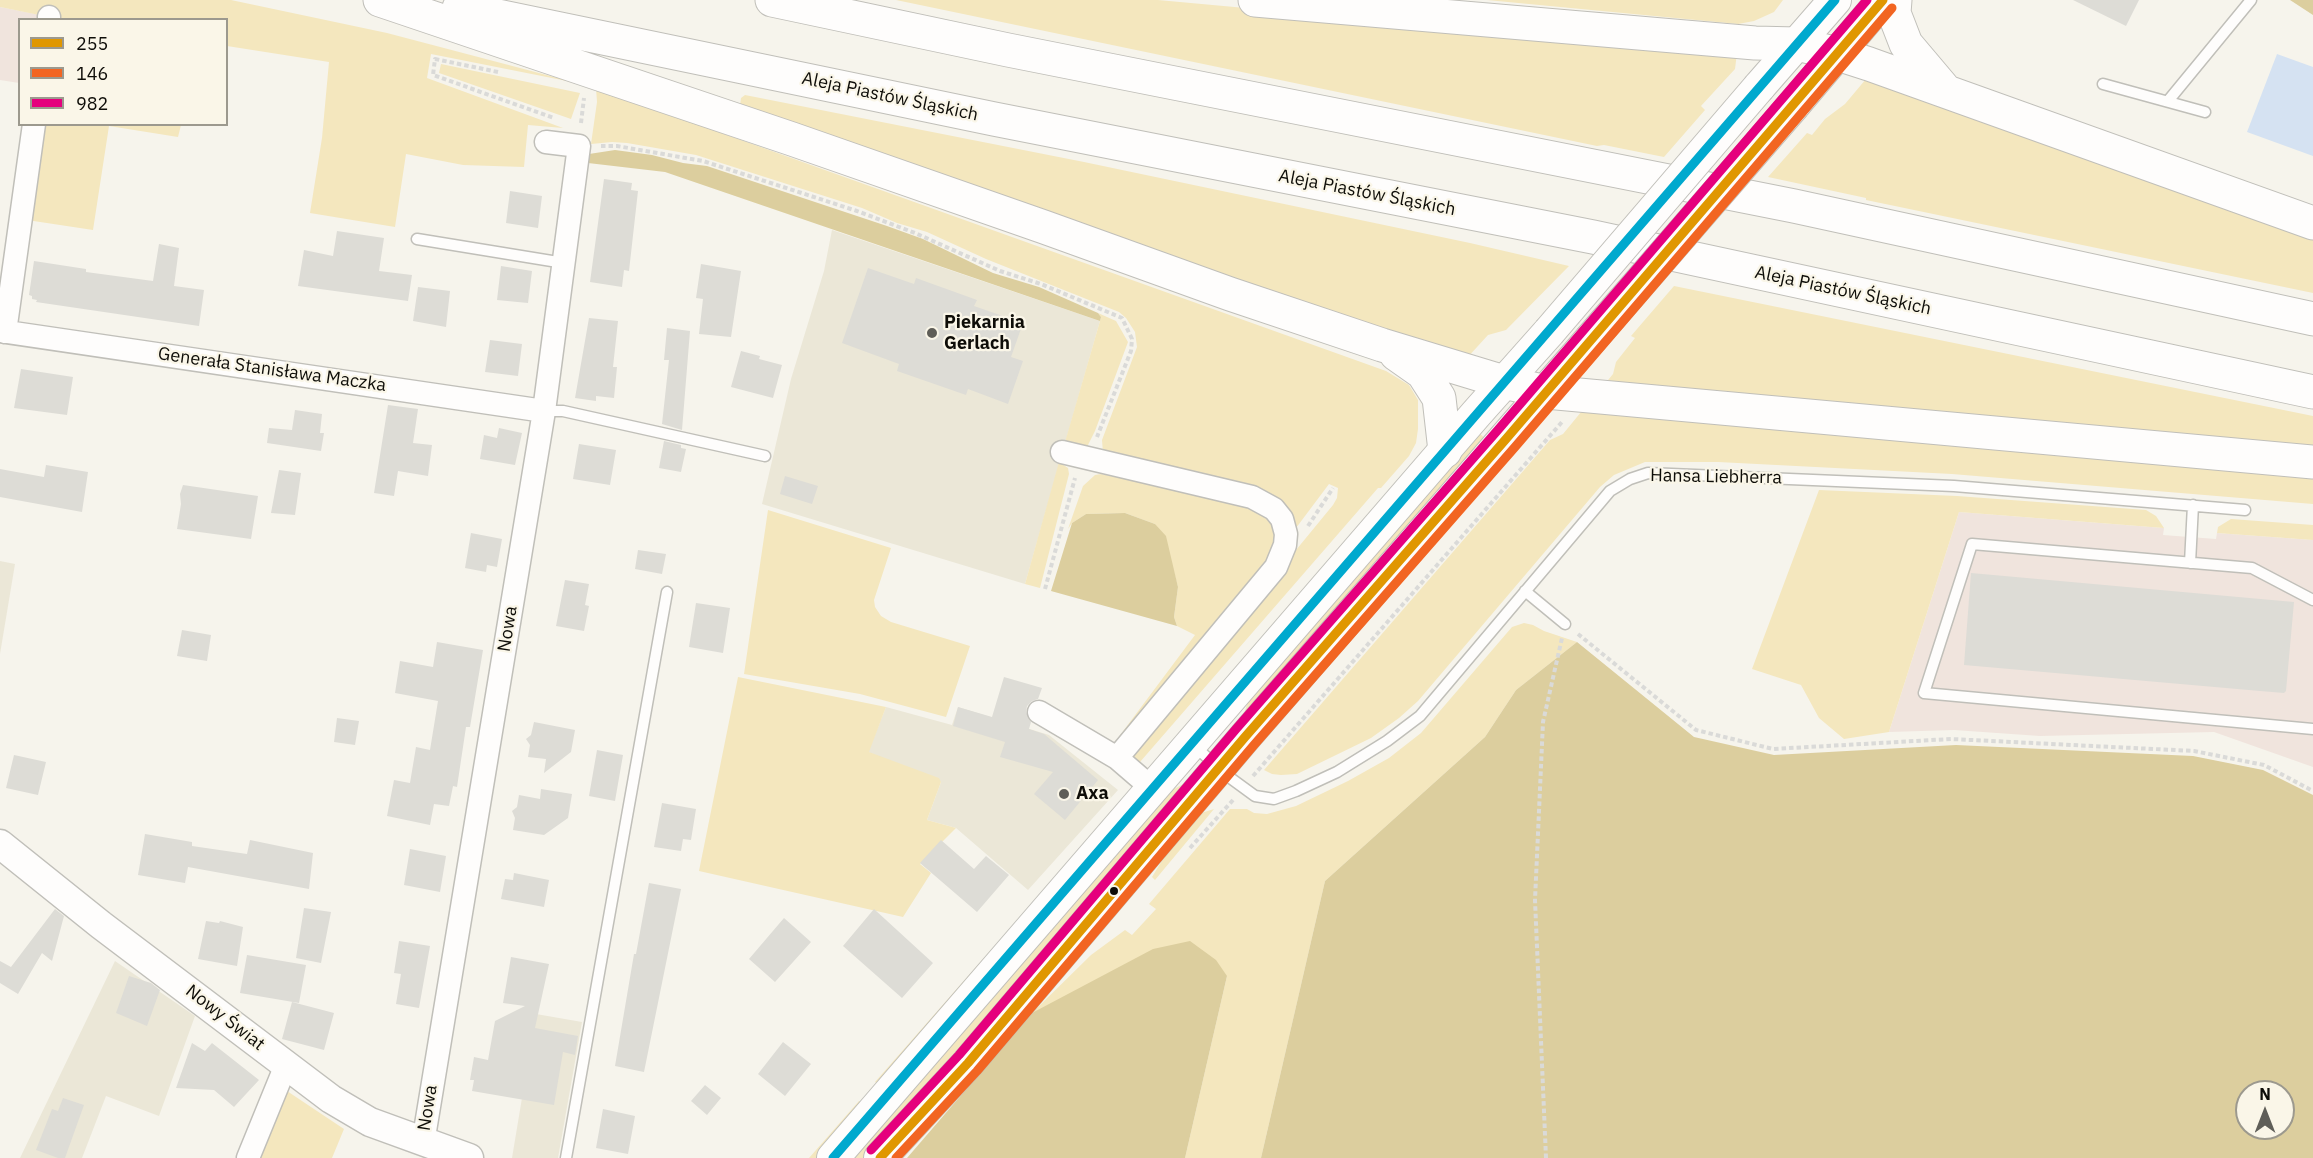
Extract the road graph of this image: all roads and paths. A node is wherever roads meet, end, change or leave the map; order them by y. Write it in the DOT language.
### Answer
graph roads {
  1 [pos="380,0"];
  2 [pos="419,0"];
  3 [pos="772,0"];
  4 [pos="1255,0"];
  5 [pos="1835,0"];
  6 [pos="1883,0"];
  7 [pos="1895,0"];
  8 [pos="2251,0"];
  9 [pos="1797,44"];
  10 [pos="1838,54"];
  11 [pos="505,73"];
  12 [pos="2103,84"];
  13 [pos="1948,93"];
  14 [pos="585,94"];
  15 [pos="2168,101"];
  16 [pos="2205,112"];
  17 [pos="556,119"];
  18 [pos="34,126"];
  19 [pos="580,136"];
  20 [pos="546,142"];
  21 [pos="2313,223"];
  22 [pos="417,239"];
  23 [pos="564,263"];
  24 [pos="2313,319"];
  25 [pos="3,331"];
  26 [pos="1382,345"];
  27 [pos="1504,382"];
  28 [pos="1546,392"];
  29 [pos="2313,392"];
  30 [pos="544,411"];
  31 [pos="1569,415"];
  32 [pos="1445,451"];
  33 [pos="1062,452"];
  34 [pos="765,456"];
  35 [pos="1086,458"];
  36 [pos="2313,462"];
  37 [pos="2193,505"];
  38 [pos="2245,510"];
  39 [pos="2190,563"];
  40 [pos="1045,589"];
  41 [pos="1525,591"];
  42 [pos="667,592"];
  43 [pos="2313,600"];
  44 [pos="1565,624"];
  45 [pos="1039,712"];
  46 [pos="2313,729"];
  47 [pos="1192,744"];
  48 [pos="1117,758"];
  49 [pos="1219,768"];
  50 [pos="1243,788"];
  51 [pos="1153,789"];
  52 [pos="2313,791"];
  53 [pos="0,844"];
  54 [pos="1185,853"];
  55 [pos="286,1065"];
  56 [pos="423,1143"];
  57 [pos="248,1158"];
  58 [pos="469,1158"];
  59 [pos="566,1158"];
  60 [pos="833,1158"];
  61 [pos="880,1158"];
  62 [pos="1546,1158"];
  1 -- 26 [label="highway"];
  2 -- 29 [label="highway, Aleja Piastów Śląskich"];
  3 -- 24 [label="highway"];
  4 -- 9 [label="highway"];
  5 -- 9 [label="main road"];
  6 -- 10 [label="main road"];
  7 -- 13 [label="highway"];
  8 -- 15 [label="lane"];
  9 -- 10 [label="highway"];
  9 -- 27 [label="main road, bridge"];
  10 -- 13 [label="highway"];
  10 -- 28 [label="main road, bridge"];
  11 -- 17 [label="path"];
  12 -- 15 [label="lane"];
  13 -- 21 [label="highway"];
  14 -- 19 [label="path"];
  15 -- 16 [label="lane"];
  18 -- 25 [label="street"];
  19 -- 20 [label="street"];
  19 -- 23 [label="street, Nowa"];
  19 -- 35 [label="path"];
  22 -- 23 [label="lane"];
  23 -- 30 [label="street, Nowa"];
  25 -- 30 [label="street, Generała Stanisława Maczka"];
  26 -- 27 [label="highway"];
  26 -- 32 [label="highway"];
  27 -- 28 [label="highway"];
  27 -- 32 [label="main road"];
  28 -- 36 [label="highway"];
  28 -- 49 [label="main road"];
  30 -- 34 [label="lane"];
  30 -- 56 [label="street, Nowa"];
  31 -- 50 [label="path"];
  32 -- 47 [label="main road"];
  33 -- 35 [label="street"];
  35 -- 40 [label="path"];
  35 -- 48 [label="street"];
  37 -- 38 [label="lane, Hansa Liebherra"];
  37 -- 39 [label="lane"];
  37 -- 41 [label="lane, Hansa Liebherra"];
  39 -- 43 [label="lane"];
  39 -- 46 [label="lane"];
  41 -- 44 [label="lane"];
  41 -- 50 [label="lane, Hansa Liebherra"];
  42 -- 59 [label="lane"];
  44 -- 52 [label="path"];
  44 -- 62 [label="path"];
  45 -- 48 [label="street"];
  47 -- 49 [label="lane, Hansa Liebherra"];
  47 -- 51 [label="main road"];
  48 -- 51 [label="street"];
  49 -- 50 [label="lane, Hansa Liebherra"];
  49 -- 61 [label="main road"];
  50 -- 54 [label="path"];
  51 -- 60 [label="main road"];
  53 -- 55 [label="street, Nowy Świat"];
  55 -- 56 [label="street, Nowy Świat"];
  55 -- 57 [label="street"];
  56 -- 58 [label="street, Nowy Świat"];
}
